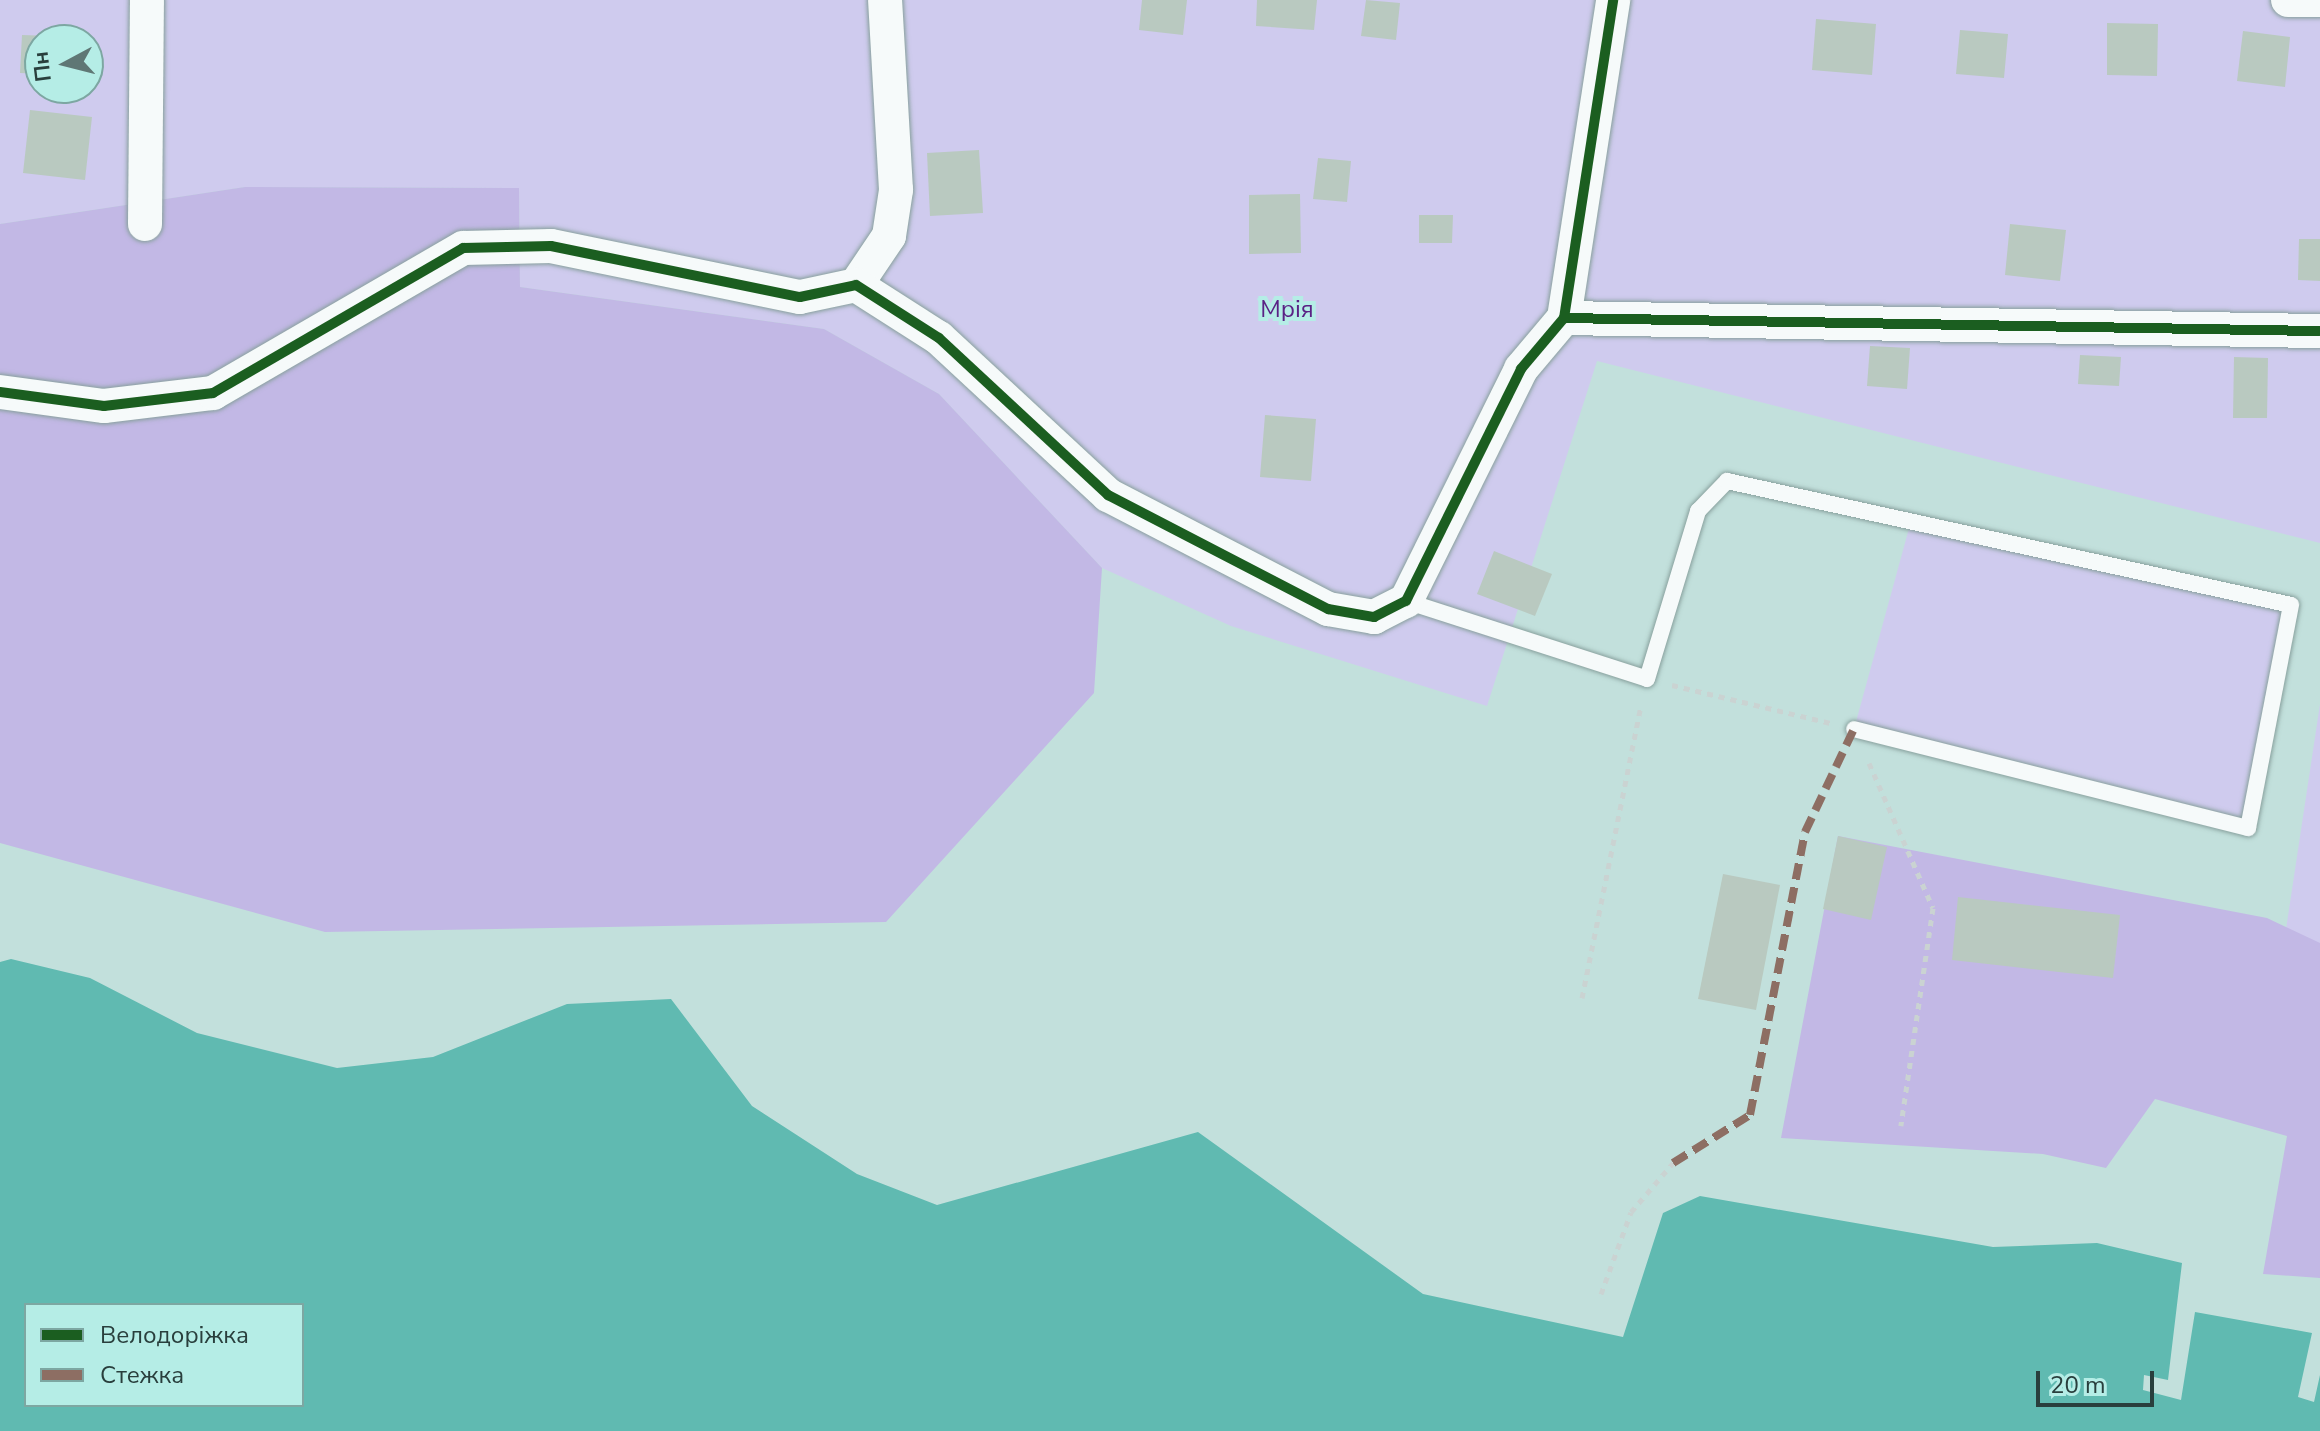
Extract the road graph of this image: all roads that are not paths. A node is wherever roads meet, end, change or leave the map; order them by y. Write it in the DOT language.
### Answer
graph roads {
  1 [pos="147,0"];
  2 [pos="885,0"];
  3 [pos="1613,0"];
  4 [pos="2288,0"];
  5 [pos="2320,0"];
  6 [pos="145,224"];
  7 [pos="856,285"];
  8 [pos="1564,318"];
  9 [pos="2320,331"];
  10 [pos="0,392"];
  11 [pos="1406,601"];
  12 [pos="1854,729"];
  1 -- 6 [label="street"];
  2 -- 7 [label="street"];
  3 -- 8 [label="street"];
  4 -- 5 [label="street"];
  7 -- 10 [label="street"];
  7 -- 11 [label="street"];
  8 -- 9 [label="street"];
  8 -- 11 [label="street"];
  11 -- 12 [label="lane"];
}
